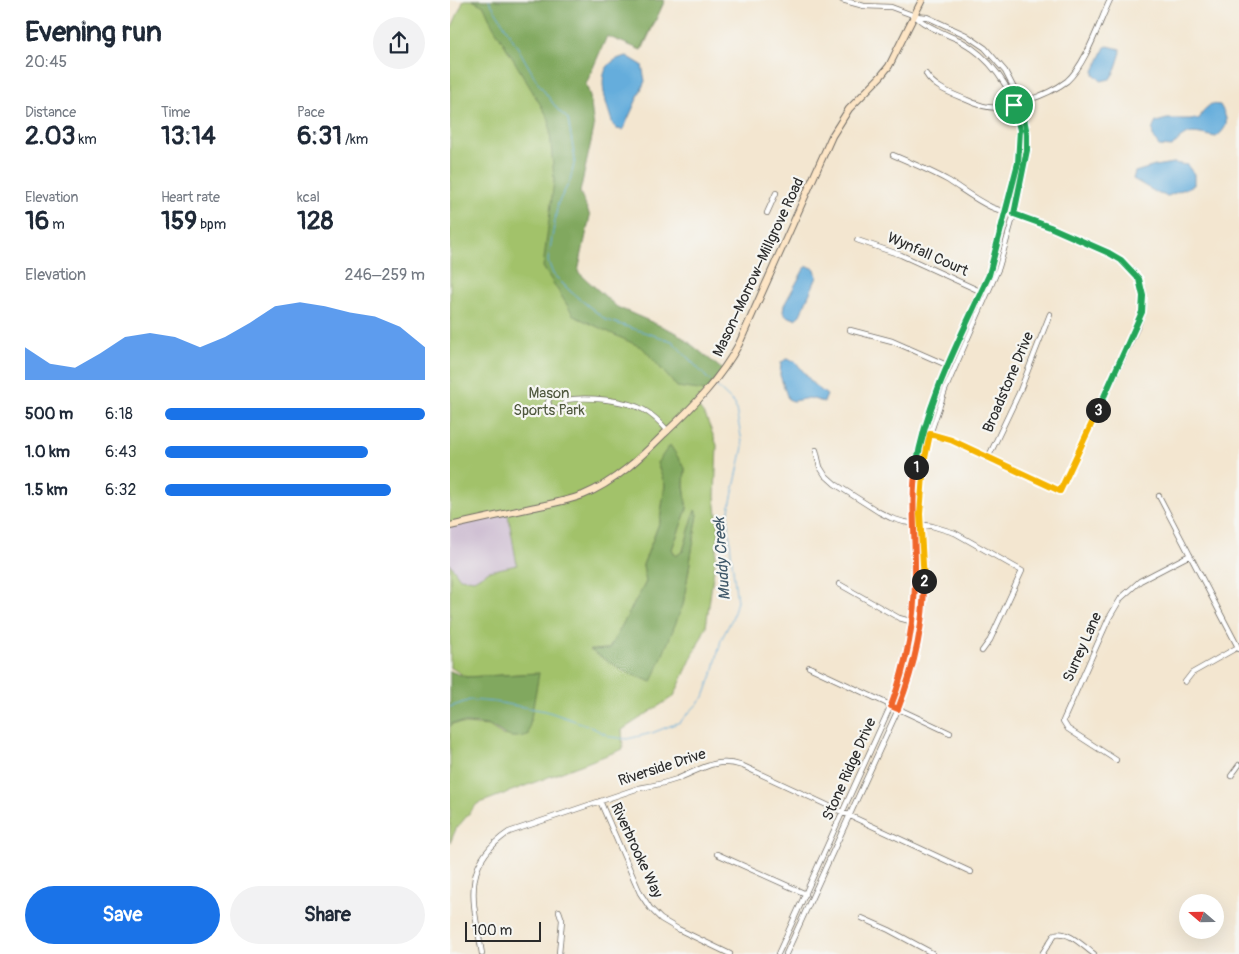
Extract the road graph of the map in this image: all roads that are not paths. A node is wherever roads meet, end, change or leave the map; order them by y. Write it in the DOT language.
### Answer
graph roads {
  1 [pos="842,0"];
  2 [pos="922,0"];
  3 [pos="1110,0"];
  4 [pos="915,16"];
  5 [pos="926,74"];
  6 [pos="1021,103"];
  7 [pos="1014,105"];
  8 [pos="893,155"];
  9 [pos="776,193"];
  10 [pos="1007,212"];
  11 [pos="767,213"];
  12 [pos="1014,214"];
  13 [pos="857,240"];
  14 [pos="981,292"];
  15 [pos="988,295"];
  16 [pos="1050,314"];
  17 [pos="850,330"];
  18 [pos="948,365"];
  19 [pos="955,368"];
  20 [pos="566,400"];
  21 [pos="668,430"];
  22 [pos="924,433"];
  23 [pos="930,434"];
  24 [pos="816,450"];
  25 [pos="988,458"];
  26 [pos="1159,496"];
  27 [pos="914,524"];
  28 [pos="920,524"];
  29 [pos="450,526"];
  30 [pos="1190,555"];
  31 [pos="839,584"];
  32 [pos="912,623"];
  33 [pos="920,624"];
  34 [pos="1238,648"];
  35 [pos="982,652"];
  36 [pos="809,667"];
  37 [pos="1185,682"];
  38 [pos="891,706"];
  39 [pos="898,709"];
  40 [pos="950,733"];
  41 [pos="1116,760"];
  42 [pos="1239,765"];
  43 [pos="1231,776"];
  44 [pos="600,801"];
  45 [pos="844,812"];
  46 [pos="850,815"];
  47 [pos="718,854"];
  48 [pos="971,872"];
  49 [pos="805,894"];
  50 [pos="812,896"];
  51 [pos="559,910"];
  52 [pos="862,918"];
  53 [pos="482,954"];
  54 [pos="559,954"];
  55 [pos="730,954"];
  56 [pos="778,954"];
  57 [pos="786,954"];
  58 [pos="931,954"];
  59 [pos="1042,954"];
  60 [pos="1094,954"];
  1 -- 4 [label="street"];
  2 -- 4 [label="street, Mason–Morrow–Millgrove Road"];
  3 -- 6 [label="street"];
  4 -- 6 [label="street, Stone Ridge Drive"];
  4 -- 7 [label="street, Stone Ridge Drive"];
  4 -- 21 [label="street, Mason–Morrow–Millgrove Road"];
  5 -- 7 [label="street"];
  6 -- 7 [label="street"];
  6 -- 12 [label="street, Stone Ridge Drive"];
  7 -- 10 [label="street, Stone Ridge Drive"];
  8 -- 10 [label="street"];
  9 -- 11 [label="street"];
  10 -- 12 [label="street"];
  10 -- 14 [label="street, Stone Ridge Drive"];
  12 -- 15 [label="street, Stone Ridge Drive"];
  12 -- 25 [label="street"];
  13 -- 14 [label="street, Wynfall Court"];
  14 -- 15 [label="street, Wynfall Court"];
  14 -- 18 [label="street, Stone Ridge Drive"];
  15 -- 19 [label="street, Stone Ridge Drive"];
  16 -- 25 [label="street, Broadstone Drive"];
  17 -- 18 [label="street"];
  18 -- 19 [label="street"];
  18 -- 22 [label="street, Stone Ridge Drive"];
  19 -- 23 [label="street, Stone Ridge Drive"];
  20 -- 21 [label="street"];
  21 -- 29 [label="street, Mason–Morrow–Millgrove Road"];
  22 -- 23 [label="street"];
  22 -- 27 [label="street, Stone Ridge Drive"];
  23 -- 25 [label="street"];
  23 -- 28 [label="street, Stone Ridge Drive"];
  24 -- 27 [label="street"];
  26 -- 30 [label="street"];
  27 -- 28 [label="street"];
  27 -- 32 [label="street, Stone Ridge Drive"];
  28 -- 33 [label="street, Stone Ridge Drive"];
  28 -- 35 [label="street"];
  30 -- 34 [label="street"];
  30 -- 41 [label="street, Surrey Lane"];
  31 -- 32 [label="street"];
  32 -- 33 [label="street"];
  32 -- 38 [label="street, Stone Ridge Drive"];
  33 -- 39 [label="street, Stone Ridge Drive"];
  34 -- 37 [label="street"];
  36 -- 38 [label="street"];
  38 -- 39 [label="street"];
  38 -- 45 [label="street, Stone Ridge Drive"];
  39 -- 40 [label="street"];
  39 -- 46 [label="street, Stone Ridge Drive"];
  42 -- 43 [label="street"];
  44 -- 45 [label="street, Riverside Drive"];
  44 -- 53 [label="street, Riverside Drive"];
  44 -- 55 [label="street, Riverbrooke Way"];
  45 -- 46 [label="street, Riverside Drive"];
  45 -- 49 [label="street, Stone Ridge Drive"];
  46 -- 48 [label="street, Riverside Drive"];
  46 -- 50 [label="street, Stone Ridge Drive"];
  47 -- 49 [label="street"];
  49 -- 50 [label="street"];
  49 -- 56 [label="street, Stone Ridge Drive"];
  50 -- 57 [label="street, Stone Ridge Drive"];
  51 -- 54 [label="street"];
  52 -- 58 [label="street"];
  59 -- 60 [label="street"];
}
